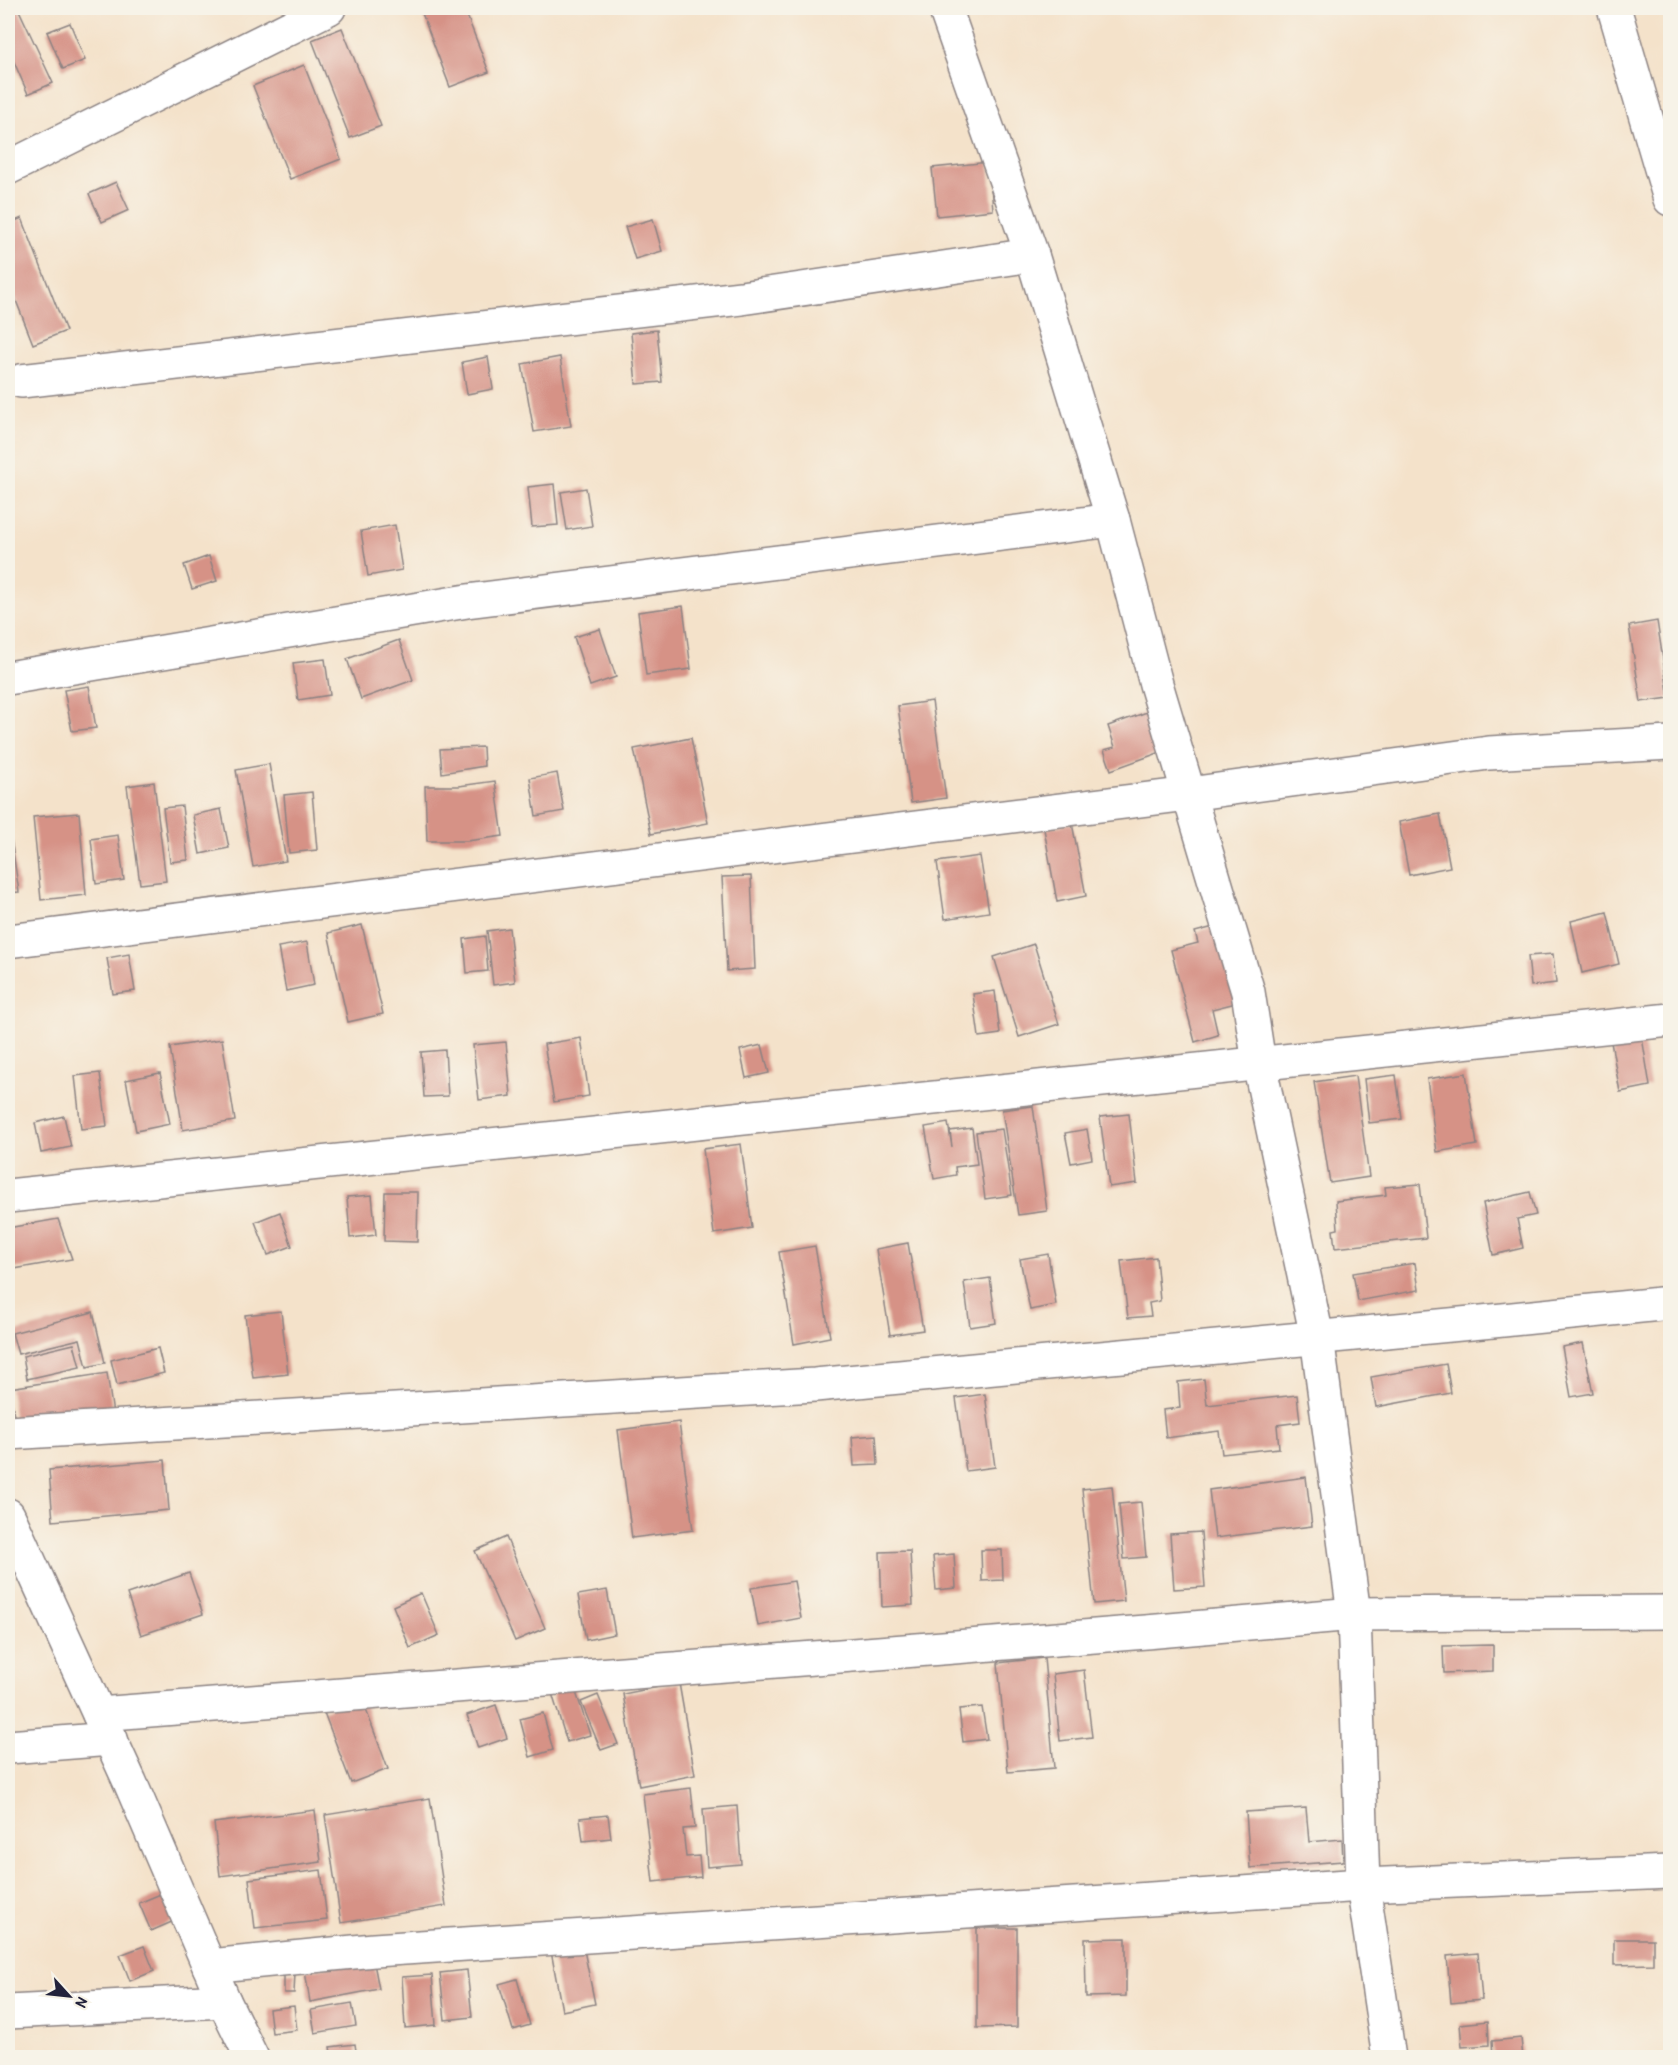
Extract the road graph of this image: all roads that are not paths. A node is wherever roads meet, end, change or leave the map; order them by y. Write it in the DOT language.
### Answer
graph roads {
  1 [pos="329,8"];
  2 [pos="945,8"];
  3 [pos="1614,8"];
  4 [pos="8,168"];
  5 [pos="1671,199"];
  6 [pos="1032,255"];
  7 [pos="21,381"];
  8 [pos="1113,520"];
  9 [pos="8,678"];
  10 [pos="1671,743"];
  11 [pos="1189,794"];
  12 [pos="8,941"];
  13 [pos="1671,1020"];
  14 [pos="1259,1063"];
  15 [pos="8,1196"];
  16 [pos="1671,1303"];
  17 [pos="1317,1337"];
  18 [pos="8,1433"];
  19 [pos="8,1515"];
  20 [pos="1671,1611"];
  21 [pos="1354,1614"];
  22 [pos="105,1727"];
  23 [pos="8,1747"];
  24 [pos="1671,1872"];
  25 [pos="1363,1885"];
  26 [pos="209,1966"];
  27 [pos="224,2001"];
  28 [pos="8,2012"];
  29 [pos="252,2058"];
  30 [pos="1389,2058"];
  1 -- 4 [label="street"];
  2 -- 6 [label="street"];
  3 -- 5 [label="street"];
  6 -- 7 [label="street"];
  6 -- 8 [label="street"];
  8 -- 9 [label="street"];
  8 -- 11 [label="street"];
  10 -- 11 [label="street"];
  11 -- 12 [label="street"];
  11 -- 14 [label="street"];
  13 -- 14 [label="street"];
  14 -- 15 [label="street"];
  14 -- 17 [label="street"];
  16 -- 17 [label="street"];
  17 -- 18 [label="street"];
  17 -- 21 [label="street"];
  19 -- 22 [label="street"];
  20 -- 21 [label="street"];
  21 -- 22 [label="street"];
  21 -- 25 [label="street"];
  22 -- 23 [label="street"];
  22 -- 26 [label="street"];
  24 -- 25 [label="street"];
  25 -- 26 [label="street"];
  25 -- 30 [label="street"];
  26 -- 27 [label="street"];
  27 -- 28 [label="street"];
  27 -- 29 [label="street"];
}
